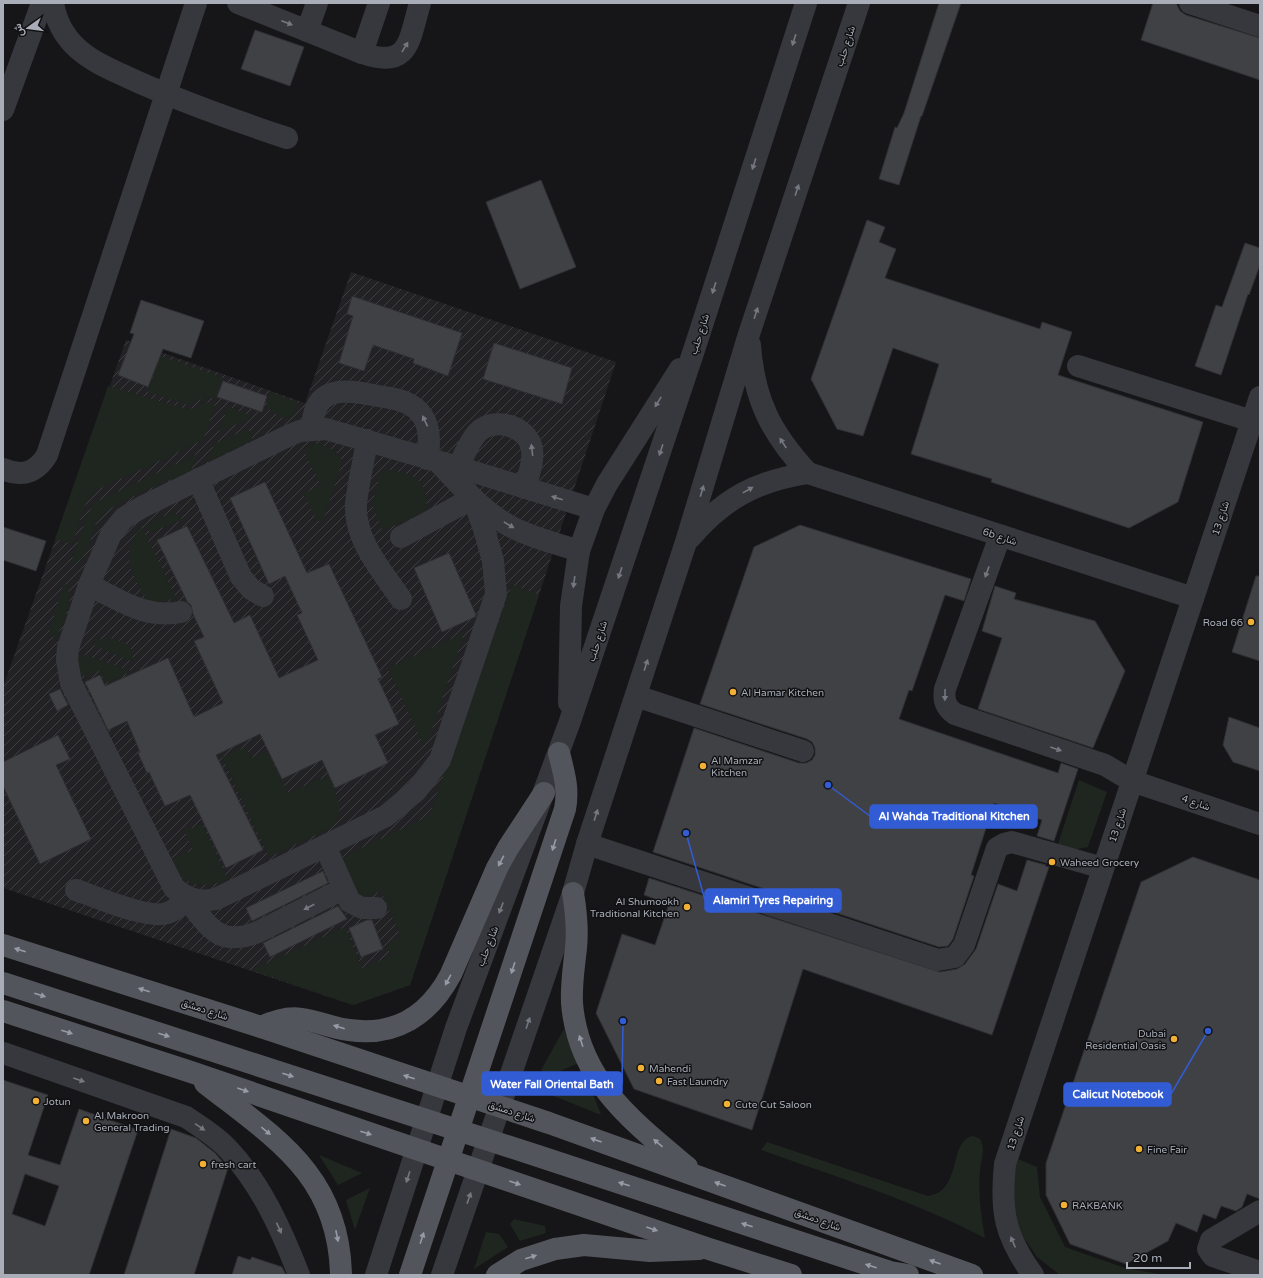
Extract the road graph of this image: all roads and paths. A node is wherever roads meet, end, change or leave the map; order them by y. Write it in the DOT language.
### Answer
graph roads {
  1 [pos="42,3"];
  2 [pos="53,3"];
  3 [pos="196,3"];
  4 [pos="317,3"];
  5 [pos="378,3"];
  6 [pos="420,3"];
  7 [pos="806,3"];
  8 [pos="859,3"];
  9 [pos="1190,3"];
  10 [pos="251,6"];
  11 [pos="1260,26"];
  12 [pos="307,31"];
  13 [pos="362,53"];
  14 [pos="166,95"];
  15 [pos="3,110"];
  16 [pos="287,138"];
  17 [pos="749,334"];
  18 [pos="695,347"];
  19 [pos="1078,366"];
  20 [pos="1260,397"];
  21 [pos="1252,421"];
  22 [pos="312,430"];
  23 [pos="367,440"];
  24 [pos="441,463"];
  25 [pos="3,469"];
  26 [pos="808,473"];
  27 [pos="198,479"];
  28 [pos="525,488"];
  29 [pos="473,498"];
  30 [pos="594,509"];
  31 [pos="1000,536"];
  32 [pos="401,537"];
  33 [pos="686,542"];
  34 [pos="579,551"];
  35 [pos="89,585"];
  36 [pos="262,596"];
  37 [pos="1193,598"];
  38 [pos="401,599"];
  39 [pos="181,612"];
  40 [pos="636,696"];
  41 [pos="569,724"];
  42 [pos="803,751"];
  43 [pos="559,753"];
  44 [pos="1132,781"];
  45 [pos="544,793"];
  46 [pos="1260,824"];
  47 [pos="587,844"];
  48 [pos="325,846"];
  49 [pos="1103,868"];
  50 [pos="343,889"];
  51 [pos="76,890"];
  52 [pos="574,893"];
  53 [pos="185,897"];
  54 [pos="376,908"];
  55 [pos="3,945"];
  56 [pos="3,983"];
  57 [pos="3,1012"];
  58 [pos="261,1027"];
  59 [pos="3,1053"];
  60 [pos="191,1072"];
  61 [pos="438,1086"];
  62 [pos="471,1097"];
  63 [pos="500,1107"];
  64 [pos="426,1120"];
  65 [pos="459,1130"];
  66 [pos="489,1140"];
  67 [pos="417,1150"];
  68 [pos="449,1160"];
  69 [pos="478,1171"];
  70 [pos="699,1177"];
  71 [pos="1260,1211"];
  72 [pos="706,1248"];
  73 [pos="1260,1272"];
  74 [pos="298,1275"];
  75 [pos="341,1275"];
  76 [pos="376,1275"];
  77 [pos="410,1275"];
  78 [pos="442,1275"];
  79 [pos="497,1275"];
  80 [pos="790,1275"];
  81 [pos="908,1275"];
  82 [pos="972,1275"];
  83 [pos="1033,1275"];
  1 -- 15 [label="street"];
  2 -- 14 [label="street"];
  3 -- 14 [label="street"];
  4 -- 12 [label="street"];
  5 -- 13 [label="street"];
  13 -- 6 [label="street, one-way"];
  7 -- 18 [label="street, شارع حلب, one-way"];
  17 -- 8 [label="street, شارع حلب, one-way"];
  9 -- 11 [label="street"];
  10 -- 12 [label="street, one-way"];
  12 -- 13 [label="street"];
  14 -- 16 [label="street"];
  14 -- 25 [label="street"];
  26 -- 17 [label="street, 6b شارع, one-way"];
  33 -- 17 [label="street, شارع حلب, one-way"];
  18 -- 30 [label="street, one-way"];
  18 -- 41 [label="street, شارع حلب, one-way"];
  19 -- 21 [label="street"];
  20 -- 21 [label="street, شارع 13"];
  21 -- 37 [label="street, شارع 13"];
  22 -- 23 [label="street"];
  24 -- 22 [label="street, one-way"];
  22 -- 27 [label="street"];
  23 -- 24 [label="street"];
  23 -- 38 [label="street"];
  24 -- 28 [label="street"];
  28 -- 24 [label="street, one-way"];
  24 -- 29 [label="street"];
  26 -- 31 [label="street, 6b شارع"];
  33 -- 26 [label="street, 6b شارع, one-way"];
  27 -- 35 [label="street"];
  27 -- 36 [label="street"];
  30 -- 28 [label="street, one-way"];
  29 -- 32 [label="street"];
  29 -- 34 [label="street, one-way"];
  29 -- 48 [label="street"];
  30 -- 34 [label="street"];
  31 -- 37 [label="street, 6b شارع"];
  31 -- 44 [label="street, شارع 4, one-way"];
  40 -- 33 [label="street, شارع حلب, one-way"];
  34 -- 41 [label="street, one-way"];
  35 -- 39 [label="street"];
  35 -- 53 [label="street"];
  37 -- 44 [label="street, شارع 13"];
  40 -- 42 [label="street"];
  47 -- 40 [label="street, شارع حلب, one-way"];
  41 -- 43 [label="street, شارع حلب"];
  43 -- 45 [label="street, شارع حلب"];
  43 -- 62 [label="main road, one-way"];
  44 -- 46 [label="street, شارع 4"];
  44 -- 49 [label="street, شارع 13"];
  45 -- 58 [label="main road, one-way"];
  45 -- 61 [label="street, شارع حلب, one-way"];
  47 -- 49 [label="street"];
  47 -- 52 [label="street, شارع حلب"];
  48 -- 50 [label="street"];
  48 -- 53 [label="street"];
  83 -- 49 [label="street, شارع 13, one-way"];
  50 -- 53 [label="street, one-way"];
  50 -- 54 [label="street"];
  51 -- 53 [label="street"];
  63 -- 52 [label="street, شارع حلب, one-way"];
  70 -- 52 [label="main road, one-way"];
  58 -- 55 [label="main road, شارع دمشق, one-way"];
  56 -- 64 [label="main road, one-way"];
  57 -- 60 [label="main road, one-way"];
  61 -- 58 [label="main road, شارع دمشق, one-way"];
  59 -- 74 [label="street, one-way"];
  60 -- 67 [label="main road, one-way"];
  60 -- 75 [label="main road, one-way"];
  61 -- 62 [label="main road, شارع دمشق"];
  61 -- 64 [label="street, شارع حلب"];
  62 -- 63 [label="main road, شارع دمشق"];
  62 -- 65 [label="main road"];
  63 -- 66 [label="street, شارع حلب"];
  70 -- 63 [label="main road, شارع دمشق, one-way"];
  64 -- 65 [label="main road"];
  64 -- 67 [label="street, شارع حلب"];
  65 -- 66 [label="main road"];
  65 -- 68 [label="main road"];
  66 -- 69 [label="street, شارع حلب"];
  81 -- 66 [label="main road, one-way"];
  67 -- 68 [label="main road"];
  67 -- 76 [label="street, شارع حلب, one-way"];
  68 -- 69 [label="main road"];
  77 -- 68 [label="main road, one-way"];
  69 -- 72 [label="main road, one-way"];
  78 -- 69 [label="street, شارع حلب, one-way"];
  82 -- 70 [label="main road, شارع دمشق, one-way"];
  71 -- 73 [label="street"];
  79 -- 72 [label="main road, one-way"];
  72 -- 80 [label="main road"];
}
